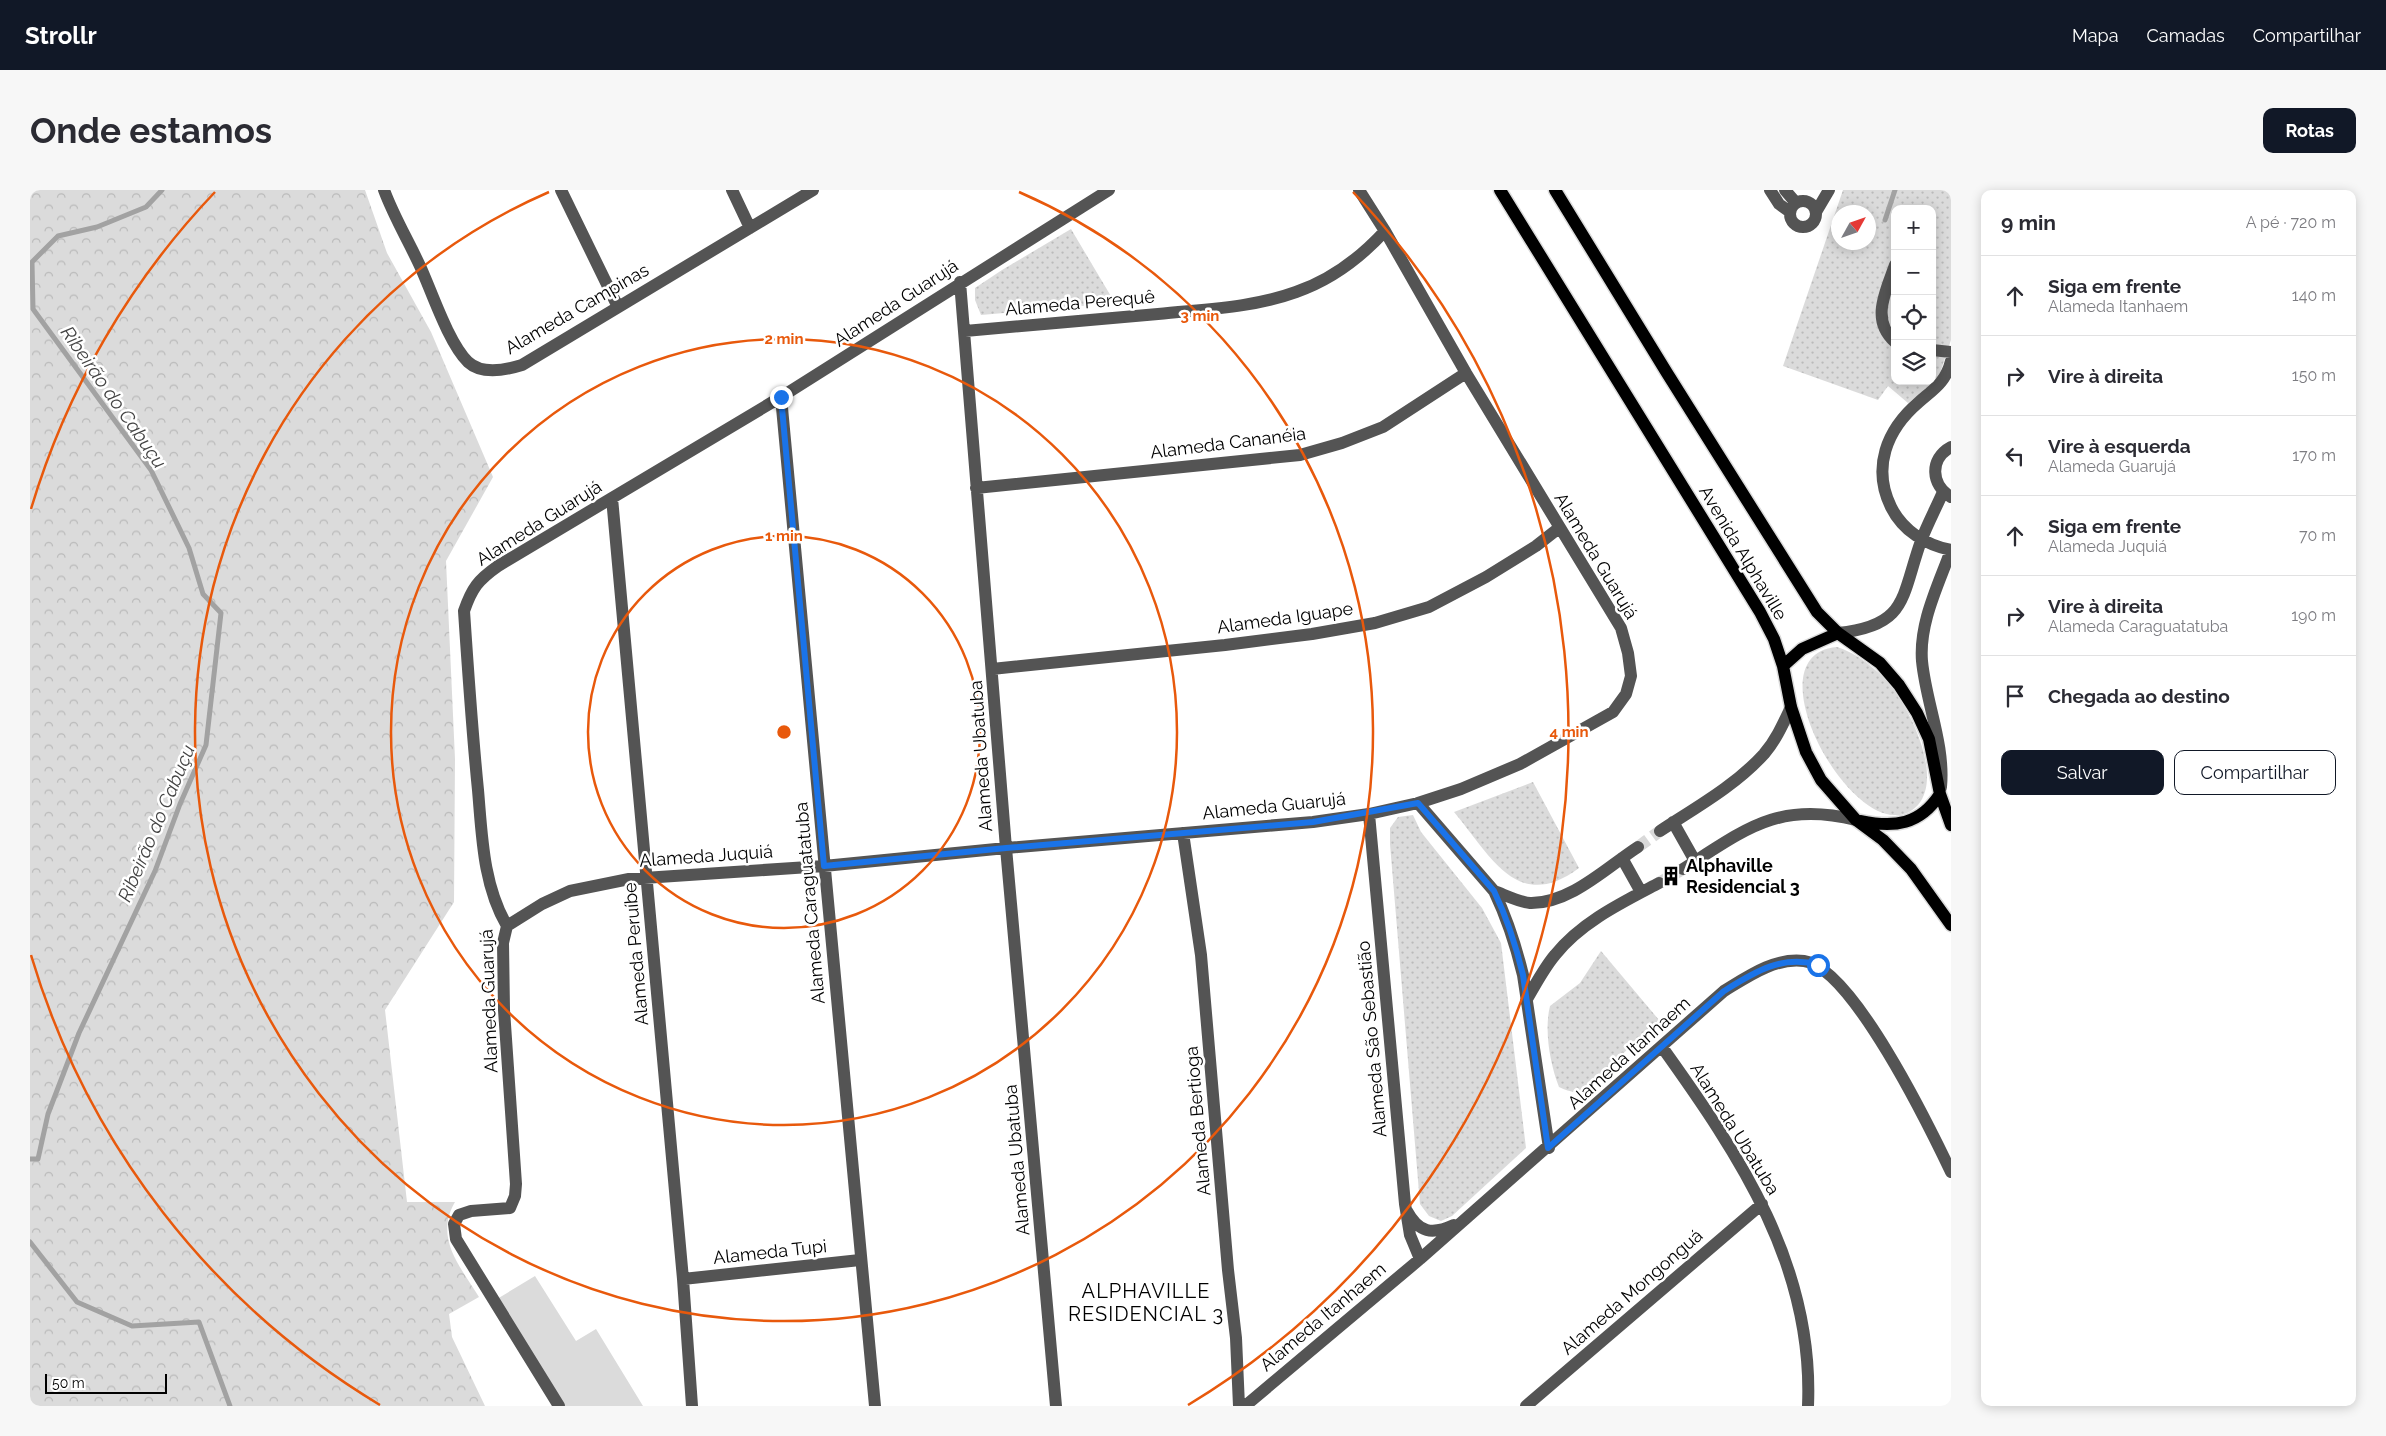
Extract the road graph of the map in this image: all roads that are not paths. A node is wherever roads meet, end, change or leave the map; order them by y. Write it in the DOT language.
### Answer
graph roads {
  1 [pos="384,190"];
  2 [pos="561,190"];
  3 [pos="732,190"];
  4 [pos="813,190"];
  5 [pos="1109,190"];
  6 [pos="1359,190"];
  7 [pos="1500,190"];
  8 [pos="1555,190"];
  9 [pos="1770,190"];
  10 [pos="1785,190"];
  11 [pos="1811,190"];
  12 [pos="1829,190"];
  13 [pos="1795,205"];
  14 [pos="1816,212"];
  15 [pos="750,228"];
  16 [pos="1385,231"];
  17 [pos="1891,277"];
  18 [pos="960,282"];
  19 [pos="618,307"];
  20 [pos="965,331"];
  21 [pos="1893,340"];
  22 [pos="1936,350"];
  23 [pos="1951,352"];
  24 [pos="1951,361"];
  25 [pos="1466,373"];
  26 [pos="781,397"];
  27 [pos="1951,447"];
  28 [pos="976,488"];
  29 [pos="1947,495"];
  30 [pos="612,498"];
  31 [pos="1559,528"];
  32 [pos="1922,541"];
  33 [pos="1951,550"];
  34 [pos="1838,633"];
  35 [pos="1783,666"];
  36 [pos="992,669"];
  37 [pos="1791,708"];
  38 [pos="1940,794"];
  39 [pos="1418,803"];
  40 [pos="1369,814"];
  41 [pos="1856,820"];
  42 [pos="1673,822"];
  43 [pos="1951,825"];
  44 [pos="1660,831"];
  45 [pos="1183,833"];
  46 [pos="1638,847"];
  47 [pos="1006,848"];
  48 [pos="1622,858"];
  49 [pos="1695,861"];
  50 [pos="824,866"];
  51 [pos="1683,869"];
  52 [pos="647,877"];
  53 [pos="1659,883"];
  54 [pos="1494,891"];
  55 [pos="1641,892"];
  56 [pos="1951,925"];
  57 [pos="508,926"];
  58 [pos="1526,1000"];
  59 [pos="1662,1047"];
  60 [pos="1548,1148"];
  61 [pos="1951,1172"];
  62 [pos="1762,1204"];
  63 [pos="1405,1209"];
  64 [pos="1462,1222"];
  65 [pos="1420,1259"];
  66 [pos="860,1260"];
  67 [pos="683,1280"];
  68 [pos="559,1406"];
  69 [pos="692,1406"];
  70 [pos="875,1406"];
  71 [pos="1056,1406"];
  72 [pos="1239,1406"];
  73 [pos="1245,1406"];
  74 [pos="1526,1406"];
  75 [pos="1808,1406"];
  1 -- 19 [label="street, Alameda Campinas"];
  2 -- 19 [label="street"];
  3 -- 15 [label="street"];
  4 -- 15 [label="street, Alameda Campinas"];
  5 -- 18 [label="street, Alameda Guarujá"];
  6 -- 16 [label="street, Alameda Guarujá"];
  7 -- 35 [label="main road, Avenida Alphaville"];
  8 -- 34 [label="main road, Avenida Alphaville"];
  9 -- 13 [label="street"];
  10 -- 13 [label="street"];
  11 -- 13 [label="street"];
  12 -- 14 [label="street"];
  13 -- 14 [label="street"];
  13 -- 14 [label="street"];
  15 -- 19 [label="street, Alameda Campinas"];
  16 -- 20 [label="street, Alameda Perequê"];
  16 -- 25 [label="street, Alameda Guarujá"];
  17 -- 21 [label="street"];
  18 -- 20 [label="street, Alameda Ubatuba"];
  18 -- 26 [label="street, Alameda Guarujá"];
  20 -- 28 [label="street, Alameda Ubatuba"];
  22 -- 23 [label="street"];
  24 -- 32 [label="street"];
  25 -- 28 [label="street, Alameda Cananéia"];
  25 -- 31 [label="street, Alameda Guarujá"];
  26 -- 30 [label="street, Alameda Guarujá"];
  26 -- 50 [label="street, Alameda Caraguatatuba"];
  27 -- 29 [label="street"];
  28 -- 36 [label="street, Alameda Ubatuba"];
  29 -- 32 [label="street"];
  30 -- 52 [label="street, Alameda Peruíbe"];
  30 -- 57 [label="street, Alameda Guarujá"];
  31 -- 36 [label="street, Alameda Iguape"];
  31 -- 39 [label="street, Alameda Guarujá"];
  32 -- 33 [label="street"];
  32 -- 34 [label="street"];
  33 -- 38 [label="street"];
  34 -- 35 [label="main road"];
  34 -- 38 [label="main road, Avenida Alphaville"];
  35 -- 37 [label="main road, Avenida Alphaville"];
  36 -- 47 [label="street, Alameda Ubatuba"];
  37 -- 41 [label="main road, Avenida Alphaville"];
  37 -- 42 [label="street"];
  38 -- 41 [label="main road"];
  38 -- 43 [label="main road, Avenida Alphaville"];
  39 -- 40 [label="street, Alameda Guarujá"];
  39 -- 54 [label="street"];
  40 -- 45 [label="street, Alameda Guarujá"];
  40 -- 63 [label="street, Alameda São Sebastião"];
  41 -- 49 [label="street"];
  41 -- 56 [label="main road, Avenida Alphaville"];
  42 -- 44 [label="street"];
  42 -- 49 [label="street"];
  45 -- 47 [label="street, Alameda Guarujá"];
  45 -- 72 [label="street, Alameda Bertioga"];
  46 -- 48 [label="street"];
  47 -- 50 [label="street, Alameda Juquiá"];
  47 -- 71 [label="street, Alameda Ubatuba"];
  48 -- 54 [label="street"];
  48 -- 55 [label="street"];
  49 -- 51 [label="street"];
  50 -- 52 [label="street, Alameda Juquiá"];
  50 -- 66 [label="street, Alameda Caraguatatuba"];
  52 -- 57 [label="street, Alameda Juquiá"];
  52 -- 67 [label="street, Alameda Peruíbe"];
  53 -- 55 [label="street"];
  54 -- 58 [label="street"];
  55 -- 58 [label="street"];
  57 -- 68 [label="street, Alameda Guarujá"];
  58 -- 60 [label="street"];
  59 -- 60 [label="street, Alameda Itanhaem"];
  59 -- 61 [label="street, Alameda Itanhaem"];
  59 -- 62 [label="street, Alameda Ubatuba"];
  60 -- 64 [label="street, Alameda Itanhaem"];
  62 -- 74 [label="street, Alameda Mongonguá"];
  62 -- 75 [label="street, Alameda Ubatuba"];
  63 -- 64 [label="street"];
  63 -- 65 [label="street, Alameda São Sebastião"];
  64 -- 65 [label="street, Alameda Itanhaem"];
  65 -- 73 [label="street, Alameda Itanhaem"];
  66 -- 67 [label="street, Alameda Tupi"];
  66 -- 70 [label="street, Alameda Caraguatatuba"];
  67 -- 69 [label="street, Alameda Peruíbe"];
}
